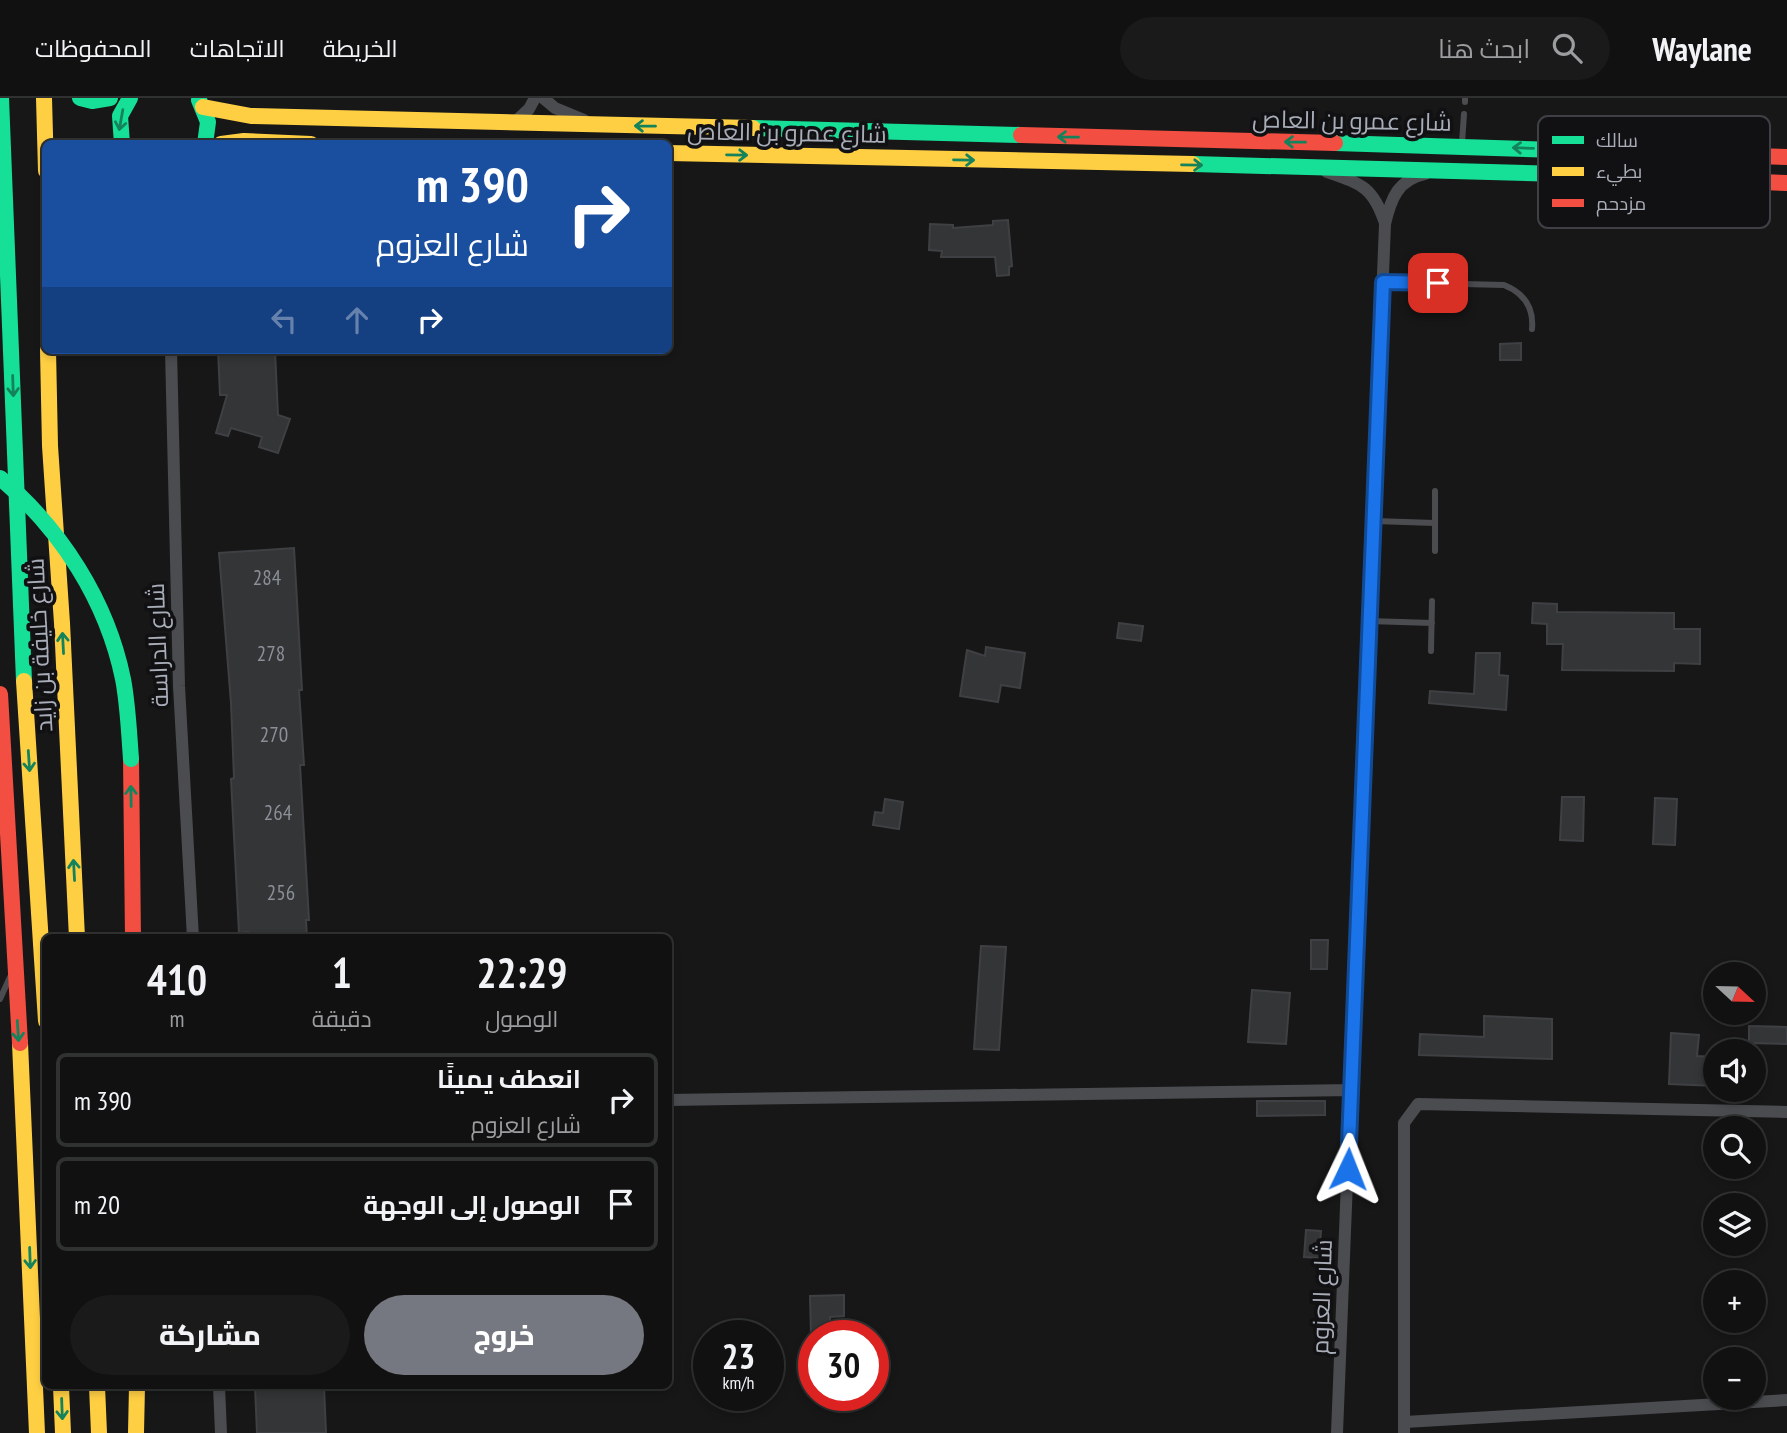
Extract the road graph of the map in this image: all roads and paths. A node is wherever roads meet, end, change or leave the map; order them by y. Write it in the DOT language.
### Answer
graph roads {
  1 [pos="1,98"];
  2 [pos="44,98"];
  3 [pos="80,98"];
  4 [pos="110,98"];
  5 [pos="130,98"];
  6 [pos="535,98"];
  7 [pos="543,98"];
  8 [pos="200,103"];
  9 [pos="1464,114"];
  10 [pos="512,125"];
  11 [pos="597,125"];
  12 [pos="45,140"];
  13 [pos="122,140"];
  14 [pos="206,140"];
  15 [pos="1462,146"];
  16 [pos="1538,149"];
  17 [pos="672,153"];
  18 [pos="1315,168"];
  19 [pos="1453,170"];
  20 [pos="1538,173"];
  21 [pos="1385,224"];
  22 [pos="1383,282"];
  23 [pos="1532,329"];
  24 [pos="48,354"];
  25 [pos="171,354"];
  26 [pos="0,478"];
  27 [pos="1435,491"];
  28 [pos="1374,521"];
  29 [pos="1435,523"];
  30 [pos="1435,551"];
  31 [pos="1432,601"];
  32 [pos="1369,621"];
  33 [pos="1432,623"];
  34 [pos="1431,651"];
  35 [pos="0,694"];
  36 [pos="77,934"];
  37 [pos="133,934"];
  38 [pos="193,934"];
  39 [pos="42,959"];
  40 [pos="14,969"];
  41 [pos="0,999"];
  42 [pos="1351,1090"];
  43 [pos="672,1100"];
  44 [pos="1787,1112"];
  45 [pos="61,1389"];
  46 [pos="97,1389"];
  47 [pos="137,1389"];
  48 [pos="219,1389"];
  49 [pos="1787,1400"];
  50 [pos="1404,1428"];
  51 [pos="37,1433"];
  52 [pos="63,1433"];
  53 [pos="99,1433"];
  54 [pos="136,1433"];
  55 [pos="221,1433"];
  56 [pos="1337,1433"];
  1 -- 39 [label="main road, شارع خليفة بن زايد, one-way"];
  2 -- 12 [label="main road"];
  3 -- 4 [label="main road"];
  5 -- 13 [label="main road, one-way"];
  6 -- 10 [label="street"];
  7 -- 11 [label="street"];
  8 -- 10 [label="main road, شارع عمرو بن العاص"];
  8 -- 14 [label="main road"];
  9 -- 15 [label="lane"];
  10 -- 11 [label="main road, شارع عمرو بن العاص"];
  15 -- 11 [label="main road, شارع عمرو بن العاص, one-way"];
  16 -- 15 [label="main road, شارع عمرو بن العاص, one-way"];
  17 -- 18 [label="main road, شارع عمرو بن العاص, one-way"];
  18 -- 19 [label="main road, شارع عمرو بن العاص"];
  18 -- 21 [label="street, شارع العزوم"];
  19 -- 20 [label="main road, شارع عمرو بن العاص"];
  19 -- 21 [label="street, شارع العزوم"];
  21 -- 22 [label="street, شارع العزوم"];
  22 -- 23 [label="lane"];
  22 -- 28 [label="street, شارع العزوم"];
  36 -- 24 [label="main road, شارع خليفة بن زايد, one-way"];
  25 -- 38 [label="street, شارع الدراسة"];
  37 -- 26 [label="main road, one-way, bridge"];
  27 -- 29 [label="lane"];
  28 -- 29 [label="lane"];
  28 -- 32 [label="street, شارع العزوم"];
  29 -- 30 [label="lane"];
  31 -- 33 [label="lane"];
  32 -- 33 [label="lane"];
  32 -- 42 [label="street, شارع العزوم"];
  33 -- 34 [label="lane"];
  35 -- 40 [label="main road"];
  40 -- 41 [label="lane"];
  40 -- 51 [label="main road, one-way"];
  42 -- 43 [label="street"];
  42 -- 56 [label="street, شارع العزوم"];
  44 -- 50 [label="street"];
  45 -- 52 [label="main road, one-way"];
  46 -- 53 [label="main road"];
  47 -- 54 [label="main road"];
  48 -- 55 [label="street"];
  49 -- 50 [label="street"];
}
